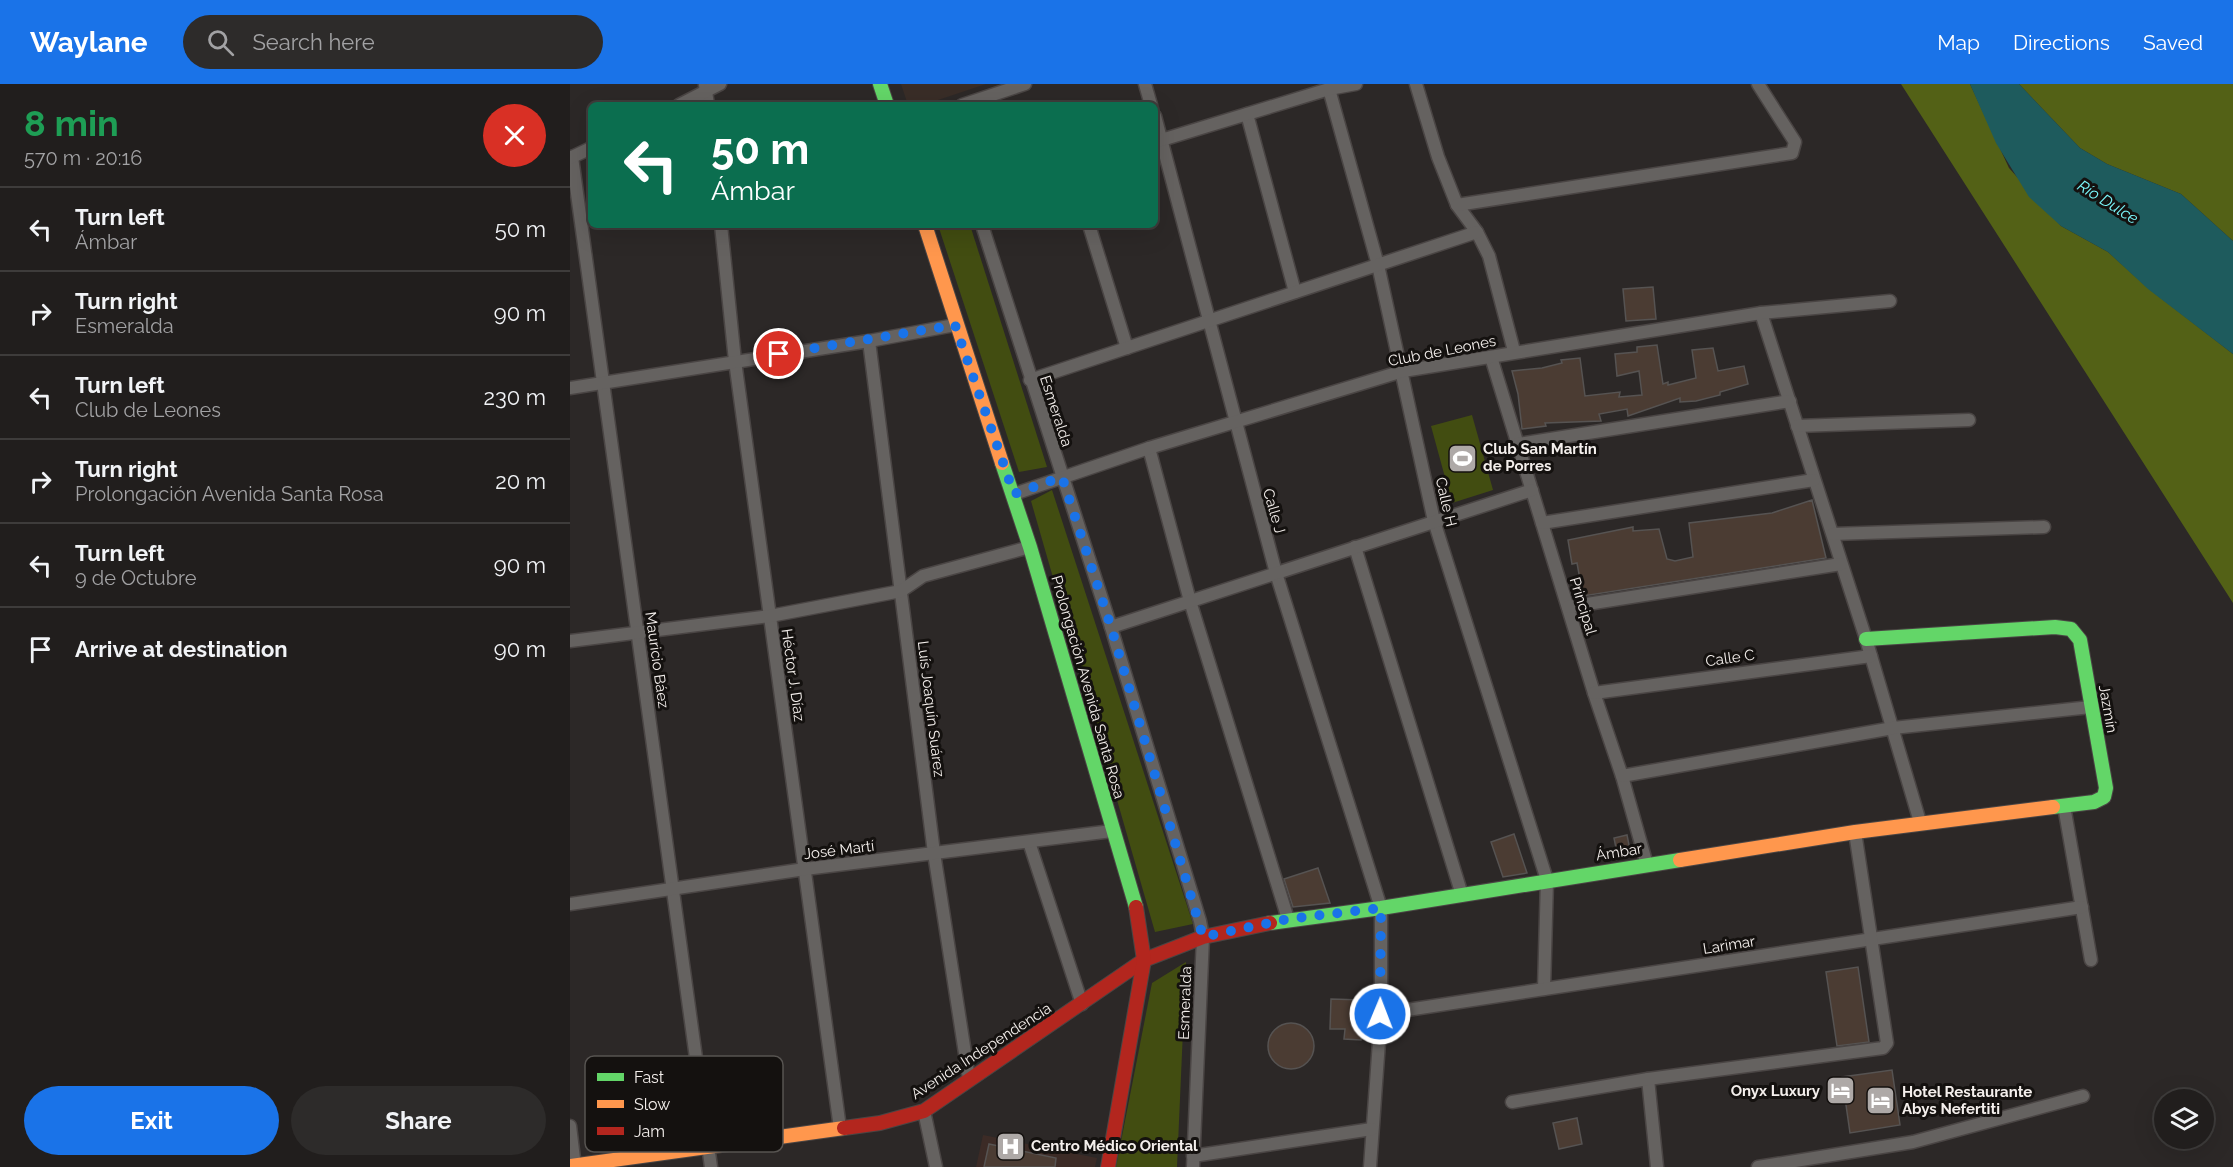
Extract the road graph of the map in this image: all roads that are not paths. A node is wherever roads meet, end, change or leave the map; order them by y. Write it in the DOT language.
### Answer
graph roads {
  1 [pos="720,84"];
  2 [pos="880,84"];
  3 [pos="1025,84"];
  4 [pos="1145,84"];
  5 [pos="1356,84"];
  6 [pos="1416,84"];
  7 [pos="1758,84"];
  8 [pos="706,88"];
  9 [pos="1329,89"];
  10 [pos="683,102"];
  11 [pos="886,102"];
  12 [pos="971,102"];
  13 [pos="1150,102"];
  14 [pos="1247,114"];
  15 [pos="1159,141"];
  16 [pos="588,150"];
  17 [pos="571,158"];
  18 [pos="1457,205"];
  19 [pos="721,228"];
  20 [pos="926,228"];
  21 [pos="983,228"];
  22 [pos="1090,228"];
  23 [pos="1477,232"];
  24 [pos="1378,265"];
  25 [pos="1295,292"];
  26 [pos="1890,301"];
  27 [pos="1761,313"];
  28 [pos="1208,321"];
  29 [pos="955,325"];
  30 [pos="869,341"];
  31 [pos="1127,348"];
  32 [pos="1514,351"];
  33 [pos="1491,357"];
  34 [pos="735,361"];
  35 [pos="1403,371"];
  36 [pos="1030,380"];
  37 [pos="604,381"];
  38 [pos="570,388"];
  39 [pos="1790,401"];
  40 [pos="1970,420"];
  41 [pos="1234,424"];
  42 [pos="1797,426"];
  43 [pos="1518,444"];
  44 [pos="1149,448"];
  45 [pos="1062,477"];
  46 [pos="1814,480"];
  47 [pos="1532,490"];
  48 [pos="1014,494"];
  49 [pos="1434,521"];
  50 [pos="1542,524"];
  51 [pos="2044,527"];
  52 [pos="1833,534"];
  53 [pos="1030,547"];
  54 [pos="1355,547"];
  55 [pos="1841,564"];
  56 [pos="1276,573"];
  57 [pos="900,591"];
  58 [pos="1190,601"];
  59 [pos="1568,607"];
  60 [pos="770,616"];
  61 [pos="1111,627"];
  62 [pos="638,631"];
  63 [pos="1866,639"];
  64 [pos="570,641"];
  65 [pos="1871,656"];
  66 [pos="1594,693"];
  67 [pos="2091,707"];
  68 [pos="1893,728"];
  69 [pos="1622,776"];
  70 [pos="2104,797"];
  71 [pos="2064,806"];
  72 [pos="1920,822"];
  73 [pos="1112,831"];
  74 [pos="1855,832"];
  75 [pos="1029,842"];
  76 [pos="934,853"];
  77 [pos="1647,865"];
  78 [pos="805,870"];
  79 [pos="1547,880"];
  80 [pos="674,889"];
  81 [pos="1462,895"];
  82 [pos="570,904"];
  83 [pos="2082,907"];
  84 [pos="1381,908"];
  85 [pos="1288,919"];
  86 [pos="1203,937"];
  87 [pos="1870,938"];
  88 [pos="1144,960"];
  89 [pos="2091,960"];
  90 [pos="1544,989"];
  91 [pos="1082,1004"];
  92 [pos="1380,1014"];
  93 [pos="696,1056"];
  94 [pos="969,1079"];
  95 [pos="1648,1079"];
  96 [pos="2083,1095"];
  97 [pos="1512,1102"];
  98 [pos="924,1110"];
  99 [pos="570,1126"];
  100 [pos="840,1128"];
  101 [pos="1372,1129"];
  102 [pos="783,1135"];
  103 [pos="663,1152"];
  104 [pos="709,1152"];
  105 [pos="1193,1162"];
  106 [pos="573,1166"];
  107 [pos="711,1167"];
  108 [pos="936,1167"];
  109 [pos="1108,1167"];
  110 [pos="1370,1167"];
  111 [pos="1657,1167"];
  112 [pos="1758,1167"];
  1 -- 8 [label="street"];
  2 -- 11 [label="street"];
  3 -- 12 [label="street"];
  4 -- 13 [label="street"];
  5 -- 9 [label="street"];
  6 -- 18 [label="street"];
  7 -- 18 [label="street"];
  8 -- 10 [label="street"];
  9 -- 14 [label="street"];
  9 -- 24 [label="street, Calle H"];
  14 -- 15 [label="street"];
  14 -- 25 [label="street"];
  15 -- 28 [label="street, Calle J"];
  16 -- 17 [label="street"];
  17 -- 37 [label="street, Mauricio Báez"];
  18 -- 23 [label="street"];
  19 -- 34 [label="street, Héctor J. Díaz"];
  20 -- 29 [label="street, Prolongación Avenida Santa Rosa"];
  21 -- 36 [label="street, Esmeralda"];
  22 -- 31 [label="street"];
  23 -- 24 [label="street"];
  23 -- 32 [label="street"];
  24 -- 25 [label="street"];
  24 -- 35 [label="street, Calle H"];
  25 -- 28 [label="street"];
  26 -- 27 [label="street, Club de Leones"];
  27 -- 32 [label="street, Club de Leones"];
  27 -- 39 [label="street"];
  28 -- 31 [label="street"];
  28 -- 41 [label="street, Calle J"];
  29 -- 30 [label="street"];
  29 -- 48 [label="street, Prolongación Avenida Santa Rosa"];
  30 -- 34 [label="street"];
  30 -- 57 [label="street, Luís Joaquín Suárez"];
  31 -- 36 [label="street"];
  32 -- 33 [label="street, Club de Leones"];
  33 -- 35 [label="street, Club de Leones"];
  33 -- 43 [label="street, Principal"];
  34 -- 37 [label="street"];
  34 -- 60 [label="street, Héctor J. Díaz"];
  35 -- 41 [label="street, Club de Leones"];
  35 -- 49 [label="street, Calle H"];
  36 -- 45 [label="street, Esmeralda"];
  37 -- 38 [label="street"];
  37 -- 62 [label="street, Mauricio Báez"];
  39 -- 42 [label="street"];
  39 -- 43 [label="street"];
  40 -- 42 [label="street"];
  41 -- 44 [label="street, Club de Leones"];
  41 -- 56 [label="street, Calle J"];
  42 -- 46 [label="street"];
  43 -- 47 [label="street, Principal"];
  44 -- 45 [label="street, Club de Leones"];
  44 -- 58 [label="street"];
  45 -- 48 [label="street, Club de Leones"];
  45 -- 61 [label="street, Esmeralda"];
  46 -- 50 [label="street"];
  46 -- 52 [label="street"];
  47 -- 49 [label="street"];
  47 -- 50 [label="street, Principal"];
  48 -- 53 [label="street, Prolongación Avenida Santa Rosa"];
  49 -- 54 [label="street"];
  49 -- 79 [label="street, Calle H"];
  50 -- 59 [label="street, Principal"];
  51 -- 52 [label="street"];
  52 -- 55 [label="street"];
  53 -- 57 [label="street"];
  53 -- 73 [label="street, Prolongación Avenida Santa Rosa"];
  54 -- 56 [label="street"];
  54 -- 81 [label="street"];
  55 -- 59 [label="street"];
  55 -- 63 [label="street"];
  56 -- 58 [label="street"];
  56 -- 84 [label="street, Calle J"];
  57 -- 60 [label="street"];
  57 -- 76 [label="street, Luís Joaquín Suárez"];
  58 -- 61 [label="street"];
  58 -- 85 [label="street"];
  59 -- 66 [label="street, Principal"];
  60 -- 62 [label="street"];
  60 -- 78 [label="street, Héctor J. Díaz"];
  61 -- 86 [label="street, Esmeralda"];
  62 -- 64 [label="street"];
  62 -- 80 [label="street, Mauricio Báez"];
  63 -- 65 [label="street"];
  63 -- 67 [label="street, Jazmín"];
  65 -- 66 [label="street, Calle C"];
  65 -- 68 [label="street"];
  66 -- 69 [label="street, Principal"];
  67 -- 68 [label="street"];
  67 -- 70 [label="street, Jazmín"];
  68 -- 69 [label="street"];
  68 -- 72 [label="street"];
  69 -- 77 [label="street, Principal"];
  70 -- 71 [label="street, Ámbar"];
  71 -- 72 [label="street, Ámbar"];
  71 -- 83 [label="street"];
  72 -- 74 [label="street, Ámbar"];
  73 -- 75 [label="street, José Martí"];
  73 -- 88 [label="street, Prolongación Avenida Santa Rosa"];
  74 -- 77 [label="street, Ámbar"];
  74 -- 87 [label="street"];
  75 -- 76 [label="street, José Martí"];
  75 -- 91 [label="street"];
  76 -- 78 [label="street, José Martí"];
  76 -- 94 [label="street, Luís Joaquín Suárez"];
  77 -- 79 [label="street, Ámbar"];
  78 -- 80 [label="street, José Martí"];
  78 -- 100 [label="street, Héctor J. Díaz"];
  79 -- 81 [label="street, Ámbar"];
  79 -- 90 [label="street, Calle H"];
  80 -- 82 [label="street, José Martí"];
  80 -- 93 [label="street, Mauricio Báez"];
  81 -- 84 [label="street, Ámbar"];
  83 -- 87 [label="street, Larimar"];
  83 -- 89 [label="street"];
  84 -- 85 [label="street, Ámbar"];
  84 -- 92 [label="street, Calle J"];
  85 -- 86 [label="street, Ámbar"];
  86 -- 88 [label="street, Ámbar"];
  86 -- 105 [label="street, Esmeralda"];
  87 -- 90 [label="street, Larimar"];
  87 -- 95 [label="street"];
  88 -- 91 [label="street, Avenida Independencia"];
  88 -- 109 [label="street, Prolongación Avenida Santa Rosa"];
  90 -- 92 [label="street, Larimar"];
  91 -- 94 [label="street, Avenida Independencia"];
  92 -- 101 [label="street, Calle J"];
  94 -- 98 [label="street, Avenida Independencia"];
  95 -- 97 [label="street"];
  95 -- 111 [label="street"];
  96 -- 112 [label="street"];
  98 -- 100 [label="street, Avenida Independencia"];
  98 -- 108 [label="street"];
  99 -- 106 [label="street"];
  100 -- 102 [label="street, Avenida Independencia"];
  101 -- 105 [label="street"];
  101 -- 110 [label="street, Calle J"];
  103 -- 106 [label="street, Avenida Independencia"];
  104 -- 107 [label="street, Mauricio Báez"];
}
